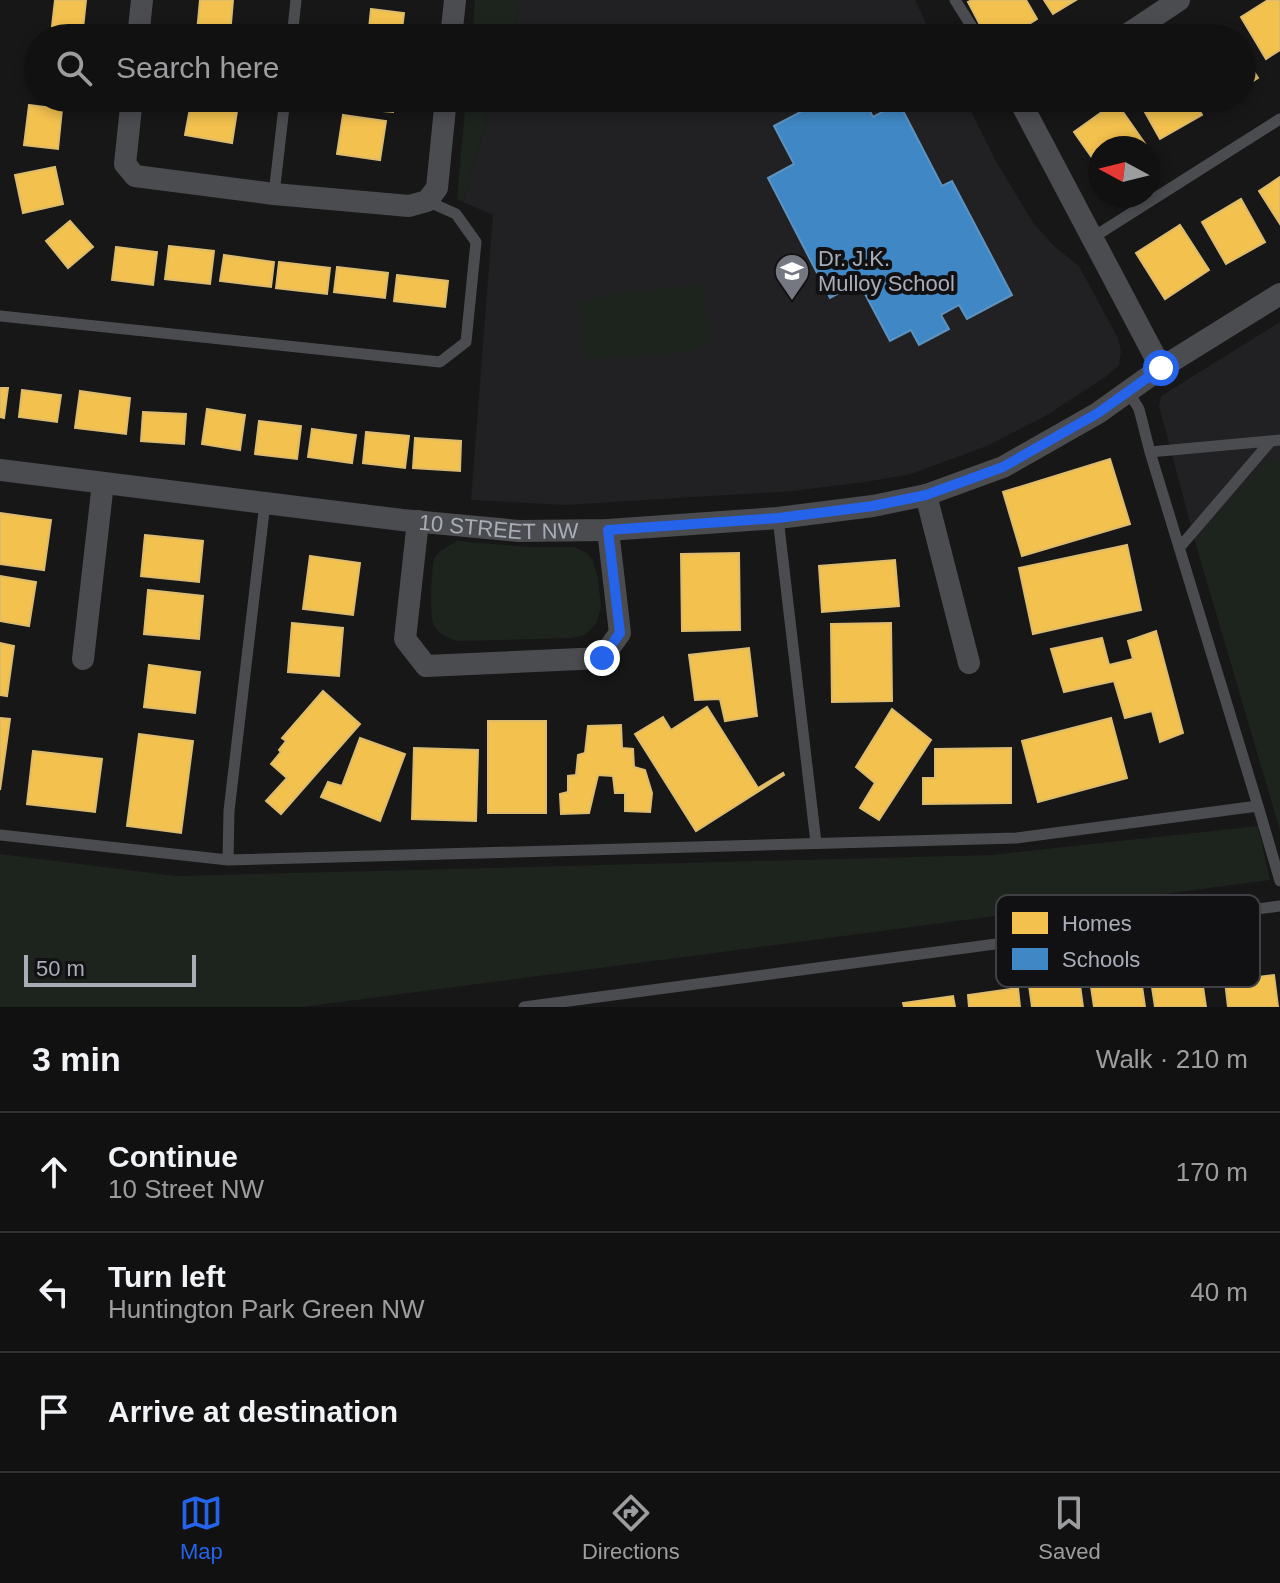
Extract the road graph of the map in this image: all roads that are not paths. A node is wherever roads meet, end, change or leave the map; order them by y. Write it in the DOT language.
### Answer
graph roads {
  1 [pos="142,0"];
  2 [pos="296,0"];
  3 [pos="455,0"];
  4 [pos="955,0"];
  5 [pos="1179,0"];
  6 [pos="139,24"];
  7 [pos="293,24"];
  8 [pos="452,24"];
  9 [pos="970,24"];
  10 [pos="1143,24"];
  11 [pos="131,112"];
  12 [pos="283,112"];
  13 [pos="445,112"];
  14 [pos="1030,112"];
  15 [pos="1280,119"];
  16 [pos="274,194"];
  17 [pos="427,201"];
  18 [pos="1092,238"];
  19 [pos="1280,294"];
  20 [pos="0,316"];
  21 [pos="1161,368"];
  22 [pos="1128,391"];
  23 [pos="1275,441"];
  24 [pos="1150,452"];
  25 [pos="0,470"];
  26 [pos="103,483"];
  27 [pos="926,495"];
  28 [pos="265,503"];
  29 [pos="778,518"];
  30 [pos="418,521"];
  31 [pos="608,530"];
  32 [pos="1180,547"];
  33 [pos="83,659"];
  34 [pos="969,663"];
  35 [pos="1258,806"];
  36 [pos="0,835"];
  37 [pos="816,843"];
  38 [pos="228,860"];
  39 [pos="1280,881"];
  40 [pos="1280,906"];
  41 [pos="1260,909"];
  42 [pos="996,944"];
  43 [pos="524,1007"];
  1 -- 6 [label="street"];
  2 -- 7 [label="lane"];
  3 -- 8 [label="street"];
  4 -- 9 [label="lane"];
  5 -- 10 [label="street"];
  11 -- 16 [label="street"];
  12 -- 16 [label="lane"];
  13 -- 17 [label="street"];
  14 -- 18 [label="street"];
  15 -- 18 [label="lane"];
  16 -- 17 [label="street"];
  17 -- 20 [label="lane"];
  18 -- 21 [label="street"];
  19 -- 21 [label="street, 10 STREET NW"];
  21 -- 22 [label="street, 10 STREET NW"];
  22 -- 24 [label="lane"];
  22 -- 27 [label="street, 10 STREET NW"];
  23 -- 24 [label="lane"];
  23 -- 32 [label="lane"];
  24 -- 32 [label="lane"];
  25 -- 26 [label="street, 10 STREET NW"];
  26 -- 28 [label="street, 10 STREET NW"];
  26 -- 33 [label="street"];
  27 -- 29 [label="street, 10 STREET NW"];
  27 -- 34 [label="street"];
  28 -- 30 [label="street, 10 STREET NW"];
  28 -- 38 [label="lane"];
  29 -- 31 [label="street, 10 STREET NW"];
  29 -- 37 [label="lane"];
  30 -- 31 [label="street, 10 STREET NW"];
  30 -- 31 [label="street"];
  32 -- 35 [label="lane"];
  35 -- 37 [label="lane"];
  35 -- 39 [label="lane"];
  36 -- 38 [label="lane"];
  37 -- 38 [label="lane"];
  40 -- 41 [label="lane"];
  42 -- 43 [label="lane"];
}
